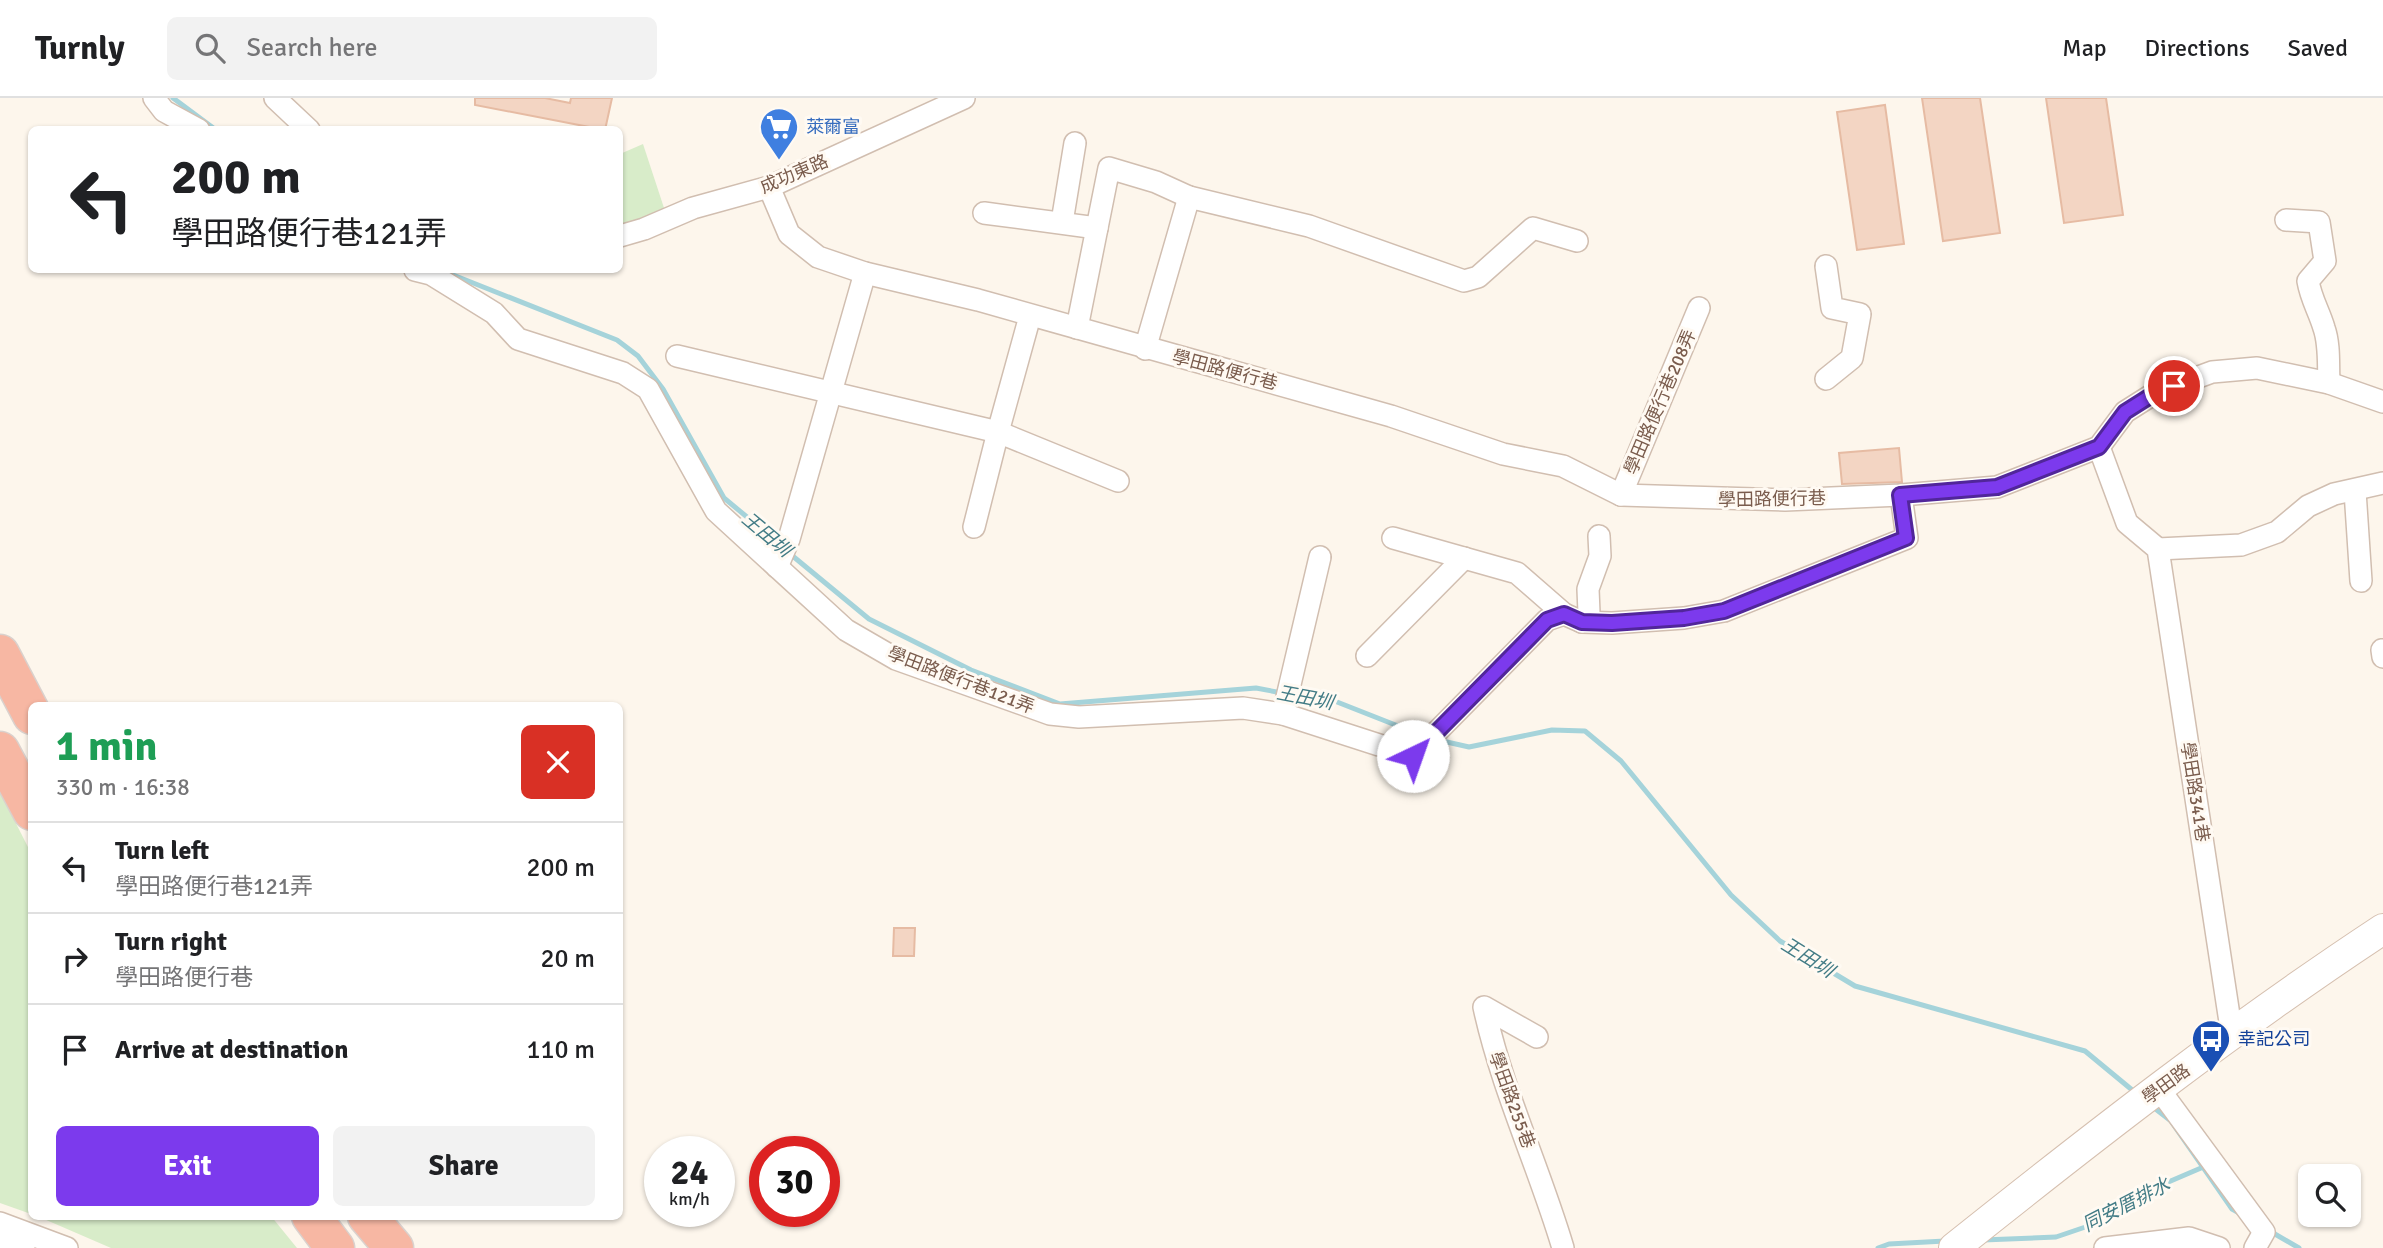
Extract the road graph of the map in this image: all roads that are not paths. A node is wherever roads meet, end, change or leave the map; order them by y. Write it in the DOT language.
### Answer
graph roads {
  1 [pos="153,98"];
  2 [pos="275,98"];
  3 [pos="964,98"];
  4 [pos="192,126"];
  5 [pos="305,126"];
  6 [pos="1075,143"];
  7 [pos="769,187"];
  8 [pos="1189,197"];
  9 [pos="984,213"];
  10 [pos="2286,220"];
  11 [pos="1062,222"];
  12 [pos="1097,228"];
  13 [pos="623,235"];
  14 [pos="1577,241"];
  15 [pos="1826,266"];
  16 [pos="427,273"];
  17 [pos="865,273"];
  18 [pos="1699,308"];
  19 [pos="1030,316"];
  20 [pos="1077,328"];
  21 [pos="1145,349"];
  22 [pos="677,356"];
  23 [pos="1826,379"];
  24 [pos="2329,383"];
  25 [pos="830,392"];
  26 [pos="2383,402"];
  27 [pos="998,432"];
  28 [pos="2099,447"];
  29 [pos="1118,481"];
  30 [pos="2383,484"];
  31 [pos="2355,491"];
  32 [pos="1621,495"];
  33 [pos="1900,495"];
  34 [pos="974,527"];
  35 [pos="1600,536"];
  36 [pos="1392,538"];
  37 [pos="2158,549"];
  38 [pos="1320,556"];
  39 [pos="1464,558"];
  40 [pos="777,567"];
  41 [pos="2361,582"];
  42 [pos="1573,618"];
  43 [pos="0,653"];
  44 [pos="1367,656"];
  45 [pos="28,707"];
  46 [pos="1283,714"];
  47 [pos="0,751"];
  48 [pos="28,804"];
  49 [pos="2383,929"];
  50 [pos="2232,1035"];
  51 [pos="1537,1037"];
  52 [pos="2159,1089"];
  53 [pos="314,1220"];
  54 [pos="370,1220"];
  55 [pos="0,1223"];
  56 [pos="0,1240"];
  57 [pos="24,1248"];
  58 [pos="67,1248"];
  59 [pos="335,1248"];
  60 [pos="394,1248"];
  61 [pos="1563,1248"];
  62 [pos="1954,1248"];
  63 [pos="2105,1248"];
  64 [pos="2219,1248"];
  65 [pos="2255,1248"];
  1 -- 4 [label="street"];
  2 -- 5 [label="street"];
  3 -- 7 [label="street, 成功東路"];
  6 -- 11 [label="street"];
  7 -- 13 [label="street, 成功東路"];
  7 -- 17 [label="street, 學田路便行巷"];
  8 -- 12 [label="street"];
  8 -- 14 [label="street"];
  8 -- 21 [label="street"];
  9 -- 11 [label="street"];
  10 -- 24 [label="street"];
  11 -- 12 [label="street"];
  12 -- 20 [label="street"];
  15 -- 23 [label="street"];
  16 -- 40 [label="street, 學田路便行巷121弄"];
  17 -- 19 [label="street, 學田路便行巷"];
  17 -- 25 [label="street"];
  18 -- 32 [label="street, 學田路便行巷208弄"];
  19 -- 20 [label="street, 學田路便行巷"];
  19 -- 27 [label="street"];
  20 -- 21 [label="street, 學田路便行巷"];
  21 -- 32 [label="street, 學田路便行巷"];
  22 -- 25 [label="street"];
  24 -- 26 [label="street"];
  24 -- 28 [label="street"];
  25 -- 27 [label="street"];
  25 -- 40 [label="street"];
  27 -- 29 [label="street"];
  27 -- 34 [label="street"];
  28 -- 33 [label="street, 學田路便行巷"];
  28 -- 37 [label="street"];
  30 -- 31 [label="street"];
  31 -- 37 [label="street"];
  31 -- 41 [label="street"];
  32 -- 33 [label="street, 學田路便行巷"];
  33 -- 42 [label="street"];
  35 -- 42 [label="street"];
  36 -- 39 [label="street"];
  37 -- 50 [label="street, 學田路341巷"];
  38 -- 46 [label="street"];
  39 -- 42 [label="street"];
  39 -- 44 [label="street"];
  40 -- 46 [label="street, 學田路便行巷121弄"];
  42 -- 46 [label="street, 學田路便行巷121弄"];
  43 -- 45 [label="highway"];
  47 -- 48 [label="highway"];
  49 -- 50 [label="main road, 學田路"];
  50 -- 52 [label="main road, 學田路"];
  51 -- 61 [label="street, 學田路255巷"];
  52 -- 62 [label="main road, 學田路"];
  52 -- 65 [label="street"];
  53 -- 59 [label="highway"];
  54 -- 60 [label="highway"];
  55 -- 58 [label="street"];
  56 -- 57 [label="street"];
  63 -- 64 [label="street"];
}
